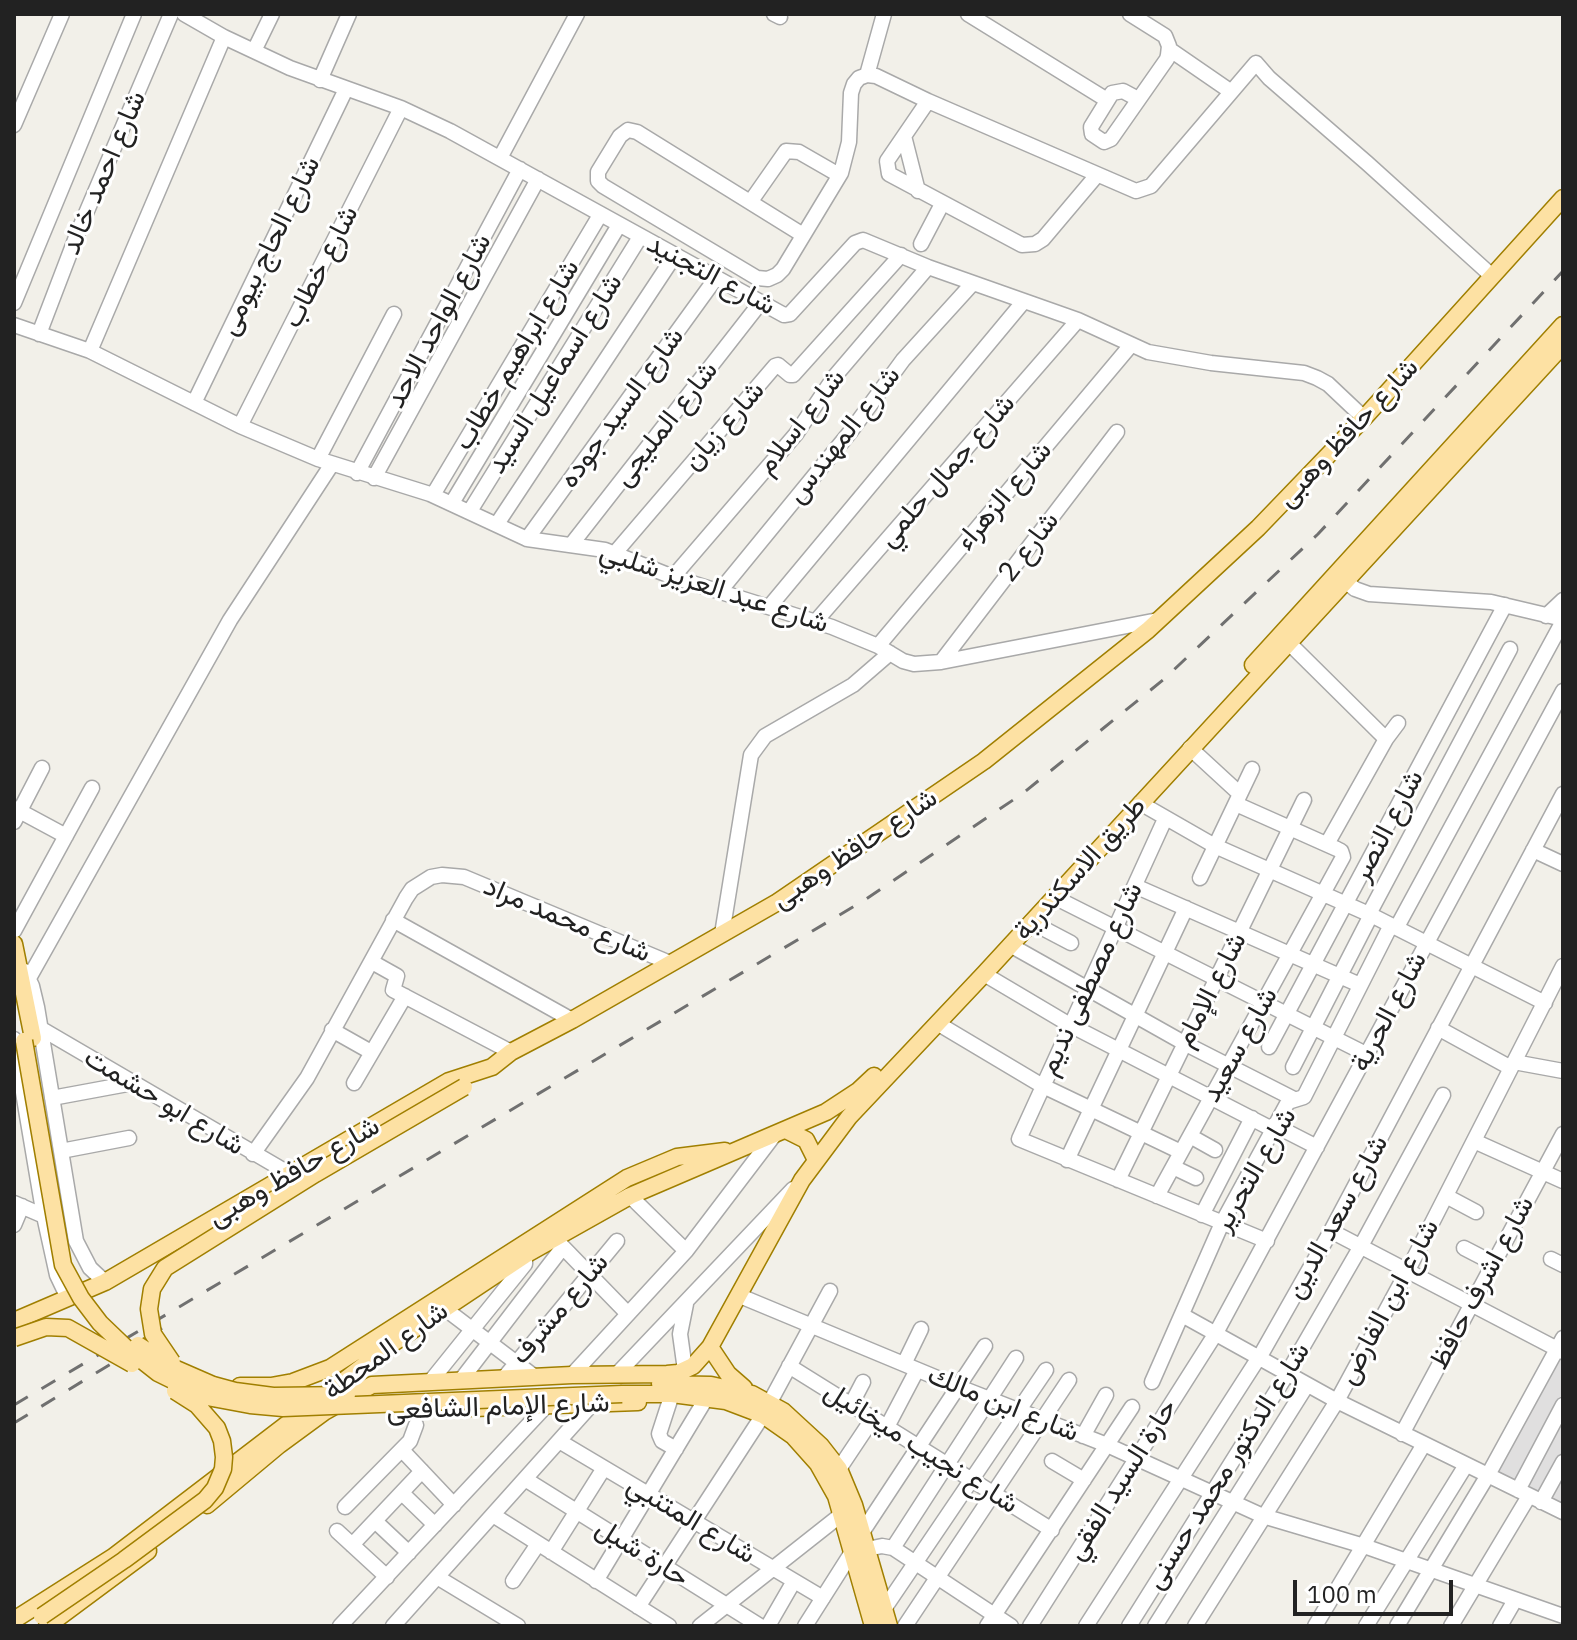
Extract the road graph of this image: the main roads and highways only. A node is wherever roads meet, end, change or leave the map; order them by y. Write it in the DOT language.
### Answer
graph roads {
  1 [pos="1563,198"];
  2 [pos="1563,325"];
  3 [pos="1563,345"];
  4 [pos="1341,578"];
  5 [pos="16,952"];
  6 [pos="22,982"];
  7 [pos="23,1040"];
  8 [pos="492,1067"];
  9 [pos="780,1132"];
  10 [pos="735,1151"];
  11 [pos="816,1160"];
  12 [pos="14,1321"];
  13 [pos="14,1338"];
  14 [pos="710,1347"];
  15 [pos="361,1368"];
  16 [pos="185,1373"];
  17 [pos="621,1384"];
  18 [pos="213,1385"];
  19 [pos="372,1385"];
  20 [pos="672,1394"];
  21 [pos="752,1394"];
  22 [pos="766,1409"];
  23 [pos="324,1412"];
  24 [pos="860,1550"];
  25 [pos="887,1618"];
  26 [pos="14,1620"];
  27 [pos="45,1621"];
  28 [pos="24,1626"];
  29 [pos="873,1626"];
  1 -- 8 [label="main road, شارع حافظ وهبى"];
  2 -- 4 [label="main road, طريق الاسكندرية"];
  3 -- 4 [label="main road, طريق الاسكندرية"];
  4 -- 9 [label="main road, طريق الاسكندرية"];
  4 -- 11 [label="main road, طريق الاسكندرية"];
  5 -- 7 [label="main road"];
  6 -- 7 [label="main road"];
  7 -- 16 [label="main road, bridge"];
  7 -- 17 [label="main road, bridge"];
  8 -- 12 [label="main road, شارع حافظ وهبى"];
  8 -- 16 [label="main road, bridge"];
  9 -- 10 [label="main road, شارع المحطة"];
  9 -- 11 [label="main road"];
  10 -- 15 [label="main road, شارع المحطة"];
  10 -- 18 [label="main road, bridge"];
  11 -- 14 [label="main road, طريق الاسكندرية"];
  13 -- 27 [label="main road, bridge"];
  14 -- 17 [label="main road, طريق الاسكندرية"];
  14 -- 21 [label="main road"];
  15 -- 19 [label="main road"];
  15 -- 26 [label="main road, شارع المحطة"];
  16 -- 18 [label="main road, bridge"];
  17 -- 18 [label="main road, bridge"];
  17 -- 19 [label="main road"];
  17 -- 20 [label="main road, شارع الإمام الشافعى"];
  17 -- 21 [label="main road, شارع الإمام الشافعى"];
  19 -- 23 [label="main road, شارع المحطة"];
  20 -- 22 [label="main road, شارع الإمام الشافعى"];
  20 -- 23 [label="main road, شارع الإمام الشافعى"];
  21 -- 22 [label="main road, شارع الإمام الشافعى"];
  22 -- 24 [label="main road, شارع الإمام الشافعى"];
  22 -- 24 [label="main road, شارع الإمام الشافعى"];
  23 -- 27 [label="main road, شارع المحطة"];
  24 -- 25 [label="main road, شارع الإمام الشافعى"];
  24 -- 29 [label="main road, شارع الإمام الشافعى"];
  27 -- 28 [label="main road"];
}
